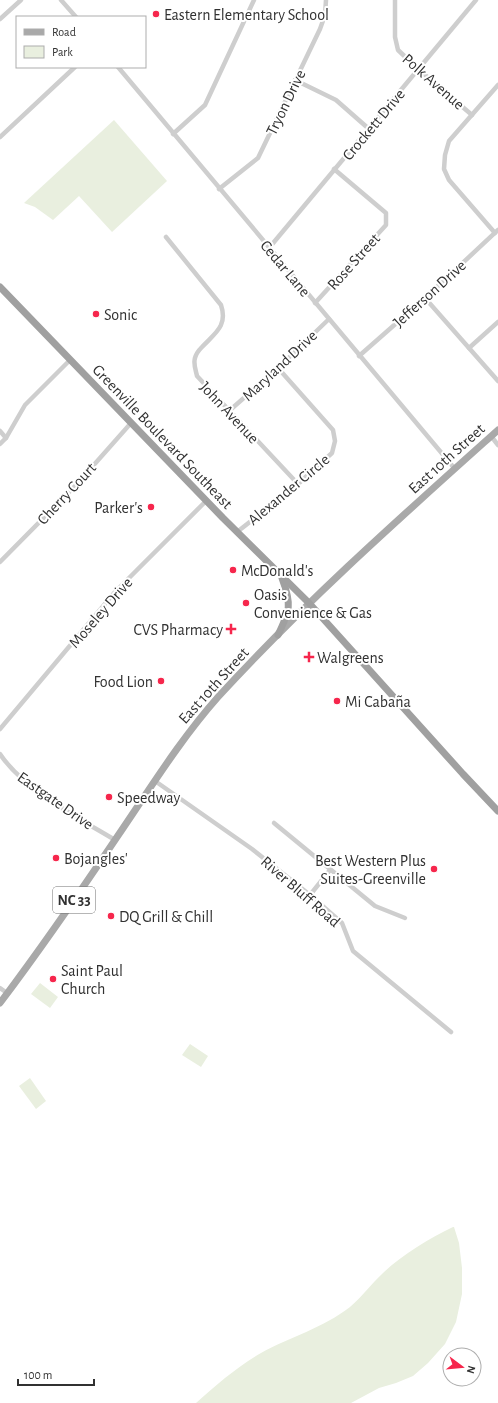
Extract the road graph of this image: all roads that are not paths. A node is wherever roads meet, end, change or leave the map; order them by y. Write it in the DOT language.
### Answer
graph roads {
  1 [pos="21,0"];
  2 [pos="61,0"];
  3 [pos="254,0"];
  4 [pos="326,0"];
  5 [pos="395,0"];
  6 [pos="476,0"];
  7 [pos="75,16"];
  8 [pos="0,19"];
  9 [pos="74,68"];
  10 [pos="119,68"];
  11 [pos="418,69"];
  12 [pos="295,80"];
  13 [pos="498,85"];
  14 [pos="472,114"];
  15 [pos="369,129"];
  16 [pos="173,134"];
  17 [pos="0,137"];
  18 [pos="334,169"];
  19 [pos="219,189"];
  20 [pos="497,231"];
  21 [pos="166,237"];
  22 [pos="269,248"];
  23 [pos="0,287"];
  24 [pos="425,298"];
  25 [pos="315,303"];
  26 [pos="329,319"];
  27 [pos="498,322"];
  28 [pos="469,348"];
  29 [pos="359,356"];
  30 [pos="70,360"];
  31 [pos="278,368"];
  32 [pos="498,381"];
  33 [pos="229,411"];
  34 [pos="131,423"];
  35 [pos="498,430"];
  36 [pos="0,431"];
  37 [pos="491,436"];
  38 [pos="6,438"];
  39 [pos="0,444"];
  40 [pos="498,445"];
  41 [pos="455,469"];
  42 [pos="298,484"];
  43 [pos="206,502"];
  44 [pos="237,532"];
  45 [pos="0,562"];
  46 [pos="282,576"];
  47 [pos="309,603"];
  48 [pos="278,635"];
  49 [pos="0,729"];
  50 [pos="0,754"];
  51 [pos="155,780"];
  52 [pos="498,811"];
  53 [pos="274,823"];
  54 [pos="115,840"];
  55 [pos="330,870"];
  56 [pos="310,895"];
  57 [pos="405,918"];
  58 [pos="0,988"];
  59 [pos="7,993"];
  60 [pos="0,1003"];
  61 [pos="451,1032"];
  1 -- 8 [label="street"];
  2 -- 7 [label="street"];
  3 -- 16 [label="street"];
  4 -- 12 [label="street, Tryon Drive"];
  5 -- 11 [label="street, Polk Avenue"];
  6 -- 11 [label="street, Crockett Drive"];
  9 -- 17 [label="street"];
  10 -- 16 [label="street, Cedar Lane"];
  11 -- 14 [label="street, Polk Avenue"];
  11 -- 15 [label="street, Crockett Drive"];
  12 -- 15 [label="street"];
  12 -- 19 [label="street, Tryon Drive"];
  13 -- 14 [label="street"];
  14 -- 20 [label="street"];
  15 -- 18 [label="street, Crockett Drive"];
  16 -- 19 [label="street, Cedar Lane"];
  18 -- 22 [label="street, Crockett Drive"];
  18 -- 25 [label="street, Rose Street"];
  19 -- 22 [label="street, Cedar Lane"];
  20 -- 24 [label="street, Jefferson Drive"];
  21 -- 33 [label="street, John Avenue"];
  22 -- 25 [label="street, Cedar Lane"];
  23 -- 30 [label="highway, Greenville Boulevard Southeast"];
  24 -- 28 [label="street"];
  24 -- 29 [label="street, Jefferson Drive"];
  25 -- 26 [label="street, Cedar Lane"];
  26 -- 29 [label="street, Cedar Lane"];
  26 -- 31 [label="street, Maryland Drive"];
  27 -- 28 [label="street"];
  28 -- 32 [label="street"];
  29 -- 41 [label="street, Cedar Lane"];
  30 -- 34 [label="highway, Greenville Boulevard Southeast"];
  30 -- 38 [label="street"];
  31 -- 33 [label="street, Maryland Drive"];
  31 -- 42 [label="street, Alexander Circle"];
  33 -- 42 [label="street, John Avenue"];
  34 -- 43 [label="highway, Greenville Boulevard Southeast"];
  34 -- 45 [label="street, Cherry Court"];
  35 -- 37 [label="main road, East 10th Street"];
  36 -- 38 [label="street"];
  37 -- 40 [label="street"];
  37 -- 41 [label="main road, East 10th Street"];
  38 -- 39 [label="street"];
  41 -- 47 [label="main road, East 10th Street"];
  42 -- 44 [label="street, Alexander Circle"];
  43 -- 44 [label="highway, Greenville Boulevard Southeast"];
  43 -- 49 [label="street, Moseley Drive"];
  44 -- 46 [label="highway, Greenville Boulevard Southeast"];
  46 -- 47 [label="highway, Greenville Boulevard Southeast"];
  46 -- 48 [label="highway"];
  47 -- 48 [label="main road, East 10th Street / NC 33"];
  47 -- 52 [label="highway, Greenville Boulevard Southeast"];
  48 -- 51 [label="main road, East 10th Street / NC 33"];
  50 -- 54 [label="street, Eastgate Drive"];
  51 -- 54 [label="main road, East 10th Street / NC 33"];
  51 -- 56 [label="street, River Bluff Road"];
  53 -- 55 [label="street"];
  54 -- 59 [label="main road, East 10th Street / NC 33"];
  55 -- 56 [label="street"];
  55 -- 57 [label="street"];
  56 -- 61 [label="street, River Bluff Road"];
  58 -- 59 [label="street"];
  59 -- 60 [label="main road, East 10th Street / NC 33"];
}
